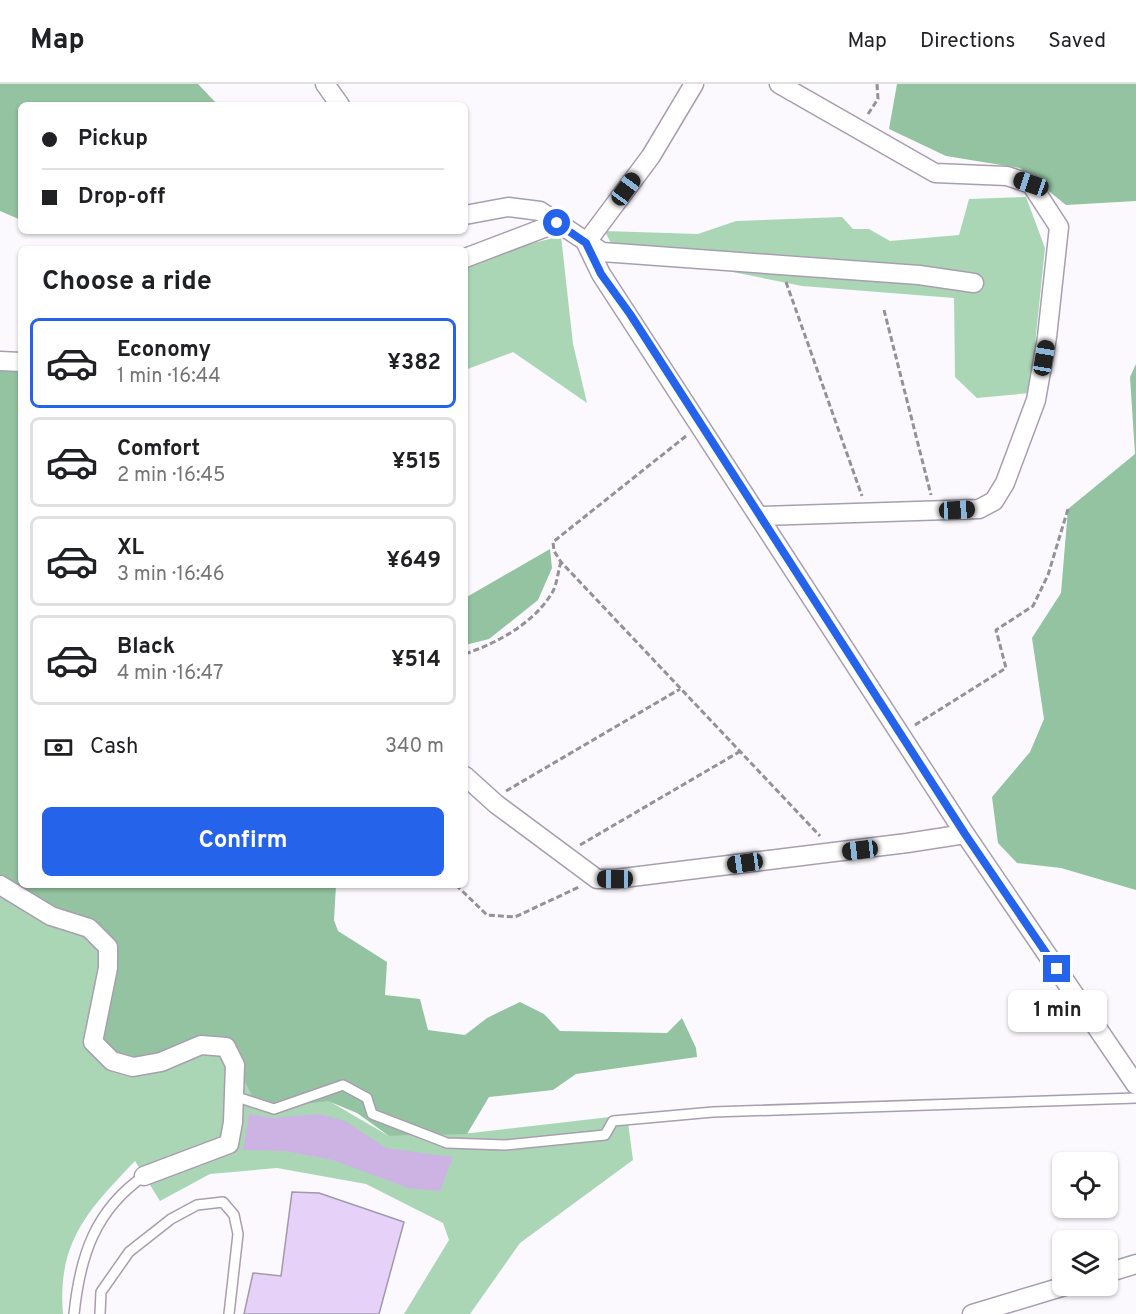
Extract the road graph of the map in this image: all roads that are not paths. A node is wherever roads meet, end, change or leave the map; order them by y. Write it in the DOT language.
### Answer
graph roads {
  1 [pos="325,84"];
  2 [pos="694,84"];
  3 [pos="779,84"];
  4 [pos="338,102"];
  5 [pos="468,214"];
  6 [pos="557,223"];
  7 [pos="586,243"];
  8 [pos="468,257"];
  9 [pos="974,283"];
  10 [pos="0,361"];
  11 [pos="18,362"];
  12 [pos="760,516"];
  13 [pos="468,779"];
  14 [pos="965,834"];
  15 [pos="0,885"];
  16 [pos="1136,1085"];
  17 [pos="234,1096"];
  18 [pos="1136,1098"];
  19 [pos="144,1176"];
  20 [pos="1136,1264"];
  21 [pos="1118,1270"];
  22 [pos="1052,1290"];
  23 [pos="74,1314"];
  24 [pos="100,1314"];
  25 [pos="229,1314"];
  26 [pos="972,1314"];
  1 -- 4 [label="street"];
  2 -- 7 [label="street"];
  3 -- 12 [label="street"];
  5 -- 6 [label="street"];
  6 -- 7 [label="street"];
  6 -- 8 [label="street"];
  7 -- 9 [label="street"];
  7 -- 12 [label="street"];
  10 -- 11 [label="street"];
  12 -- 14 [label="street"];
  13 -- 14 [label="street"];
  14 -- 16 [label="street"];
  15 -- 17 [label="street"];
  17 -- 18 [label="lane"];
  17 -- 19 [label="street"];
  19 -- 23 [label="lane"];
  20 -- 21 [label="street"];
  22 -- 26 [label="street"];
  24 -- 25 [label="lane"];
}
